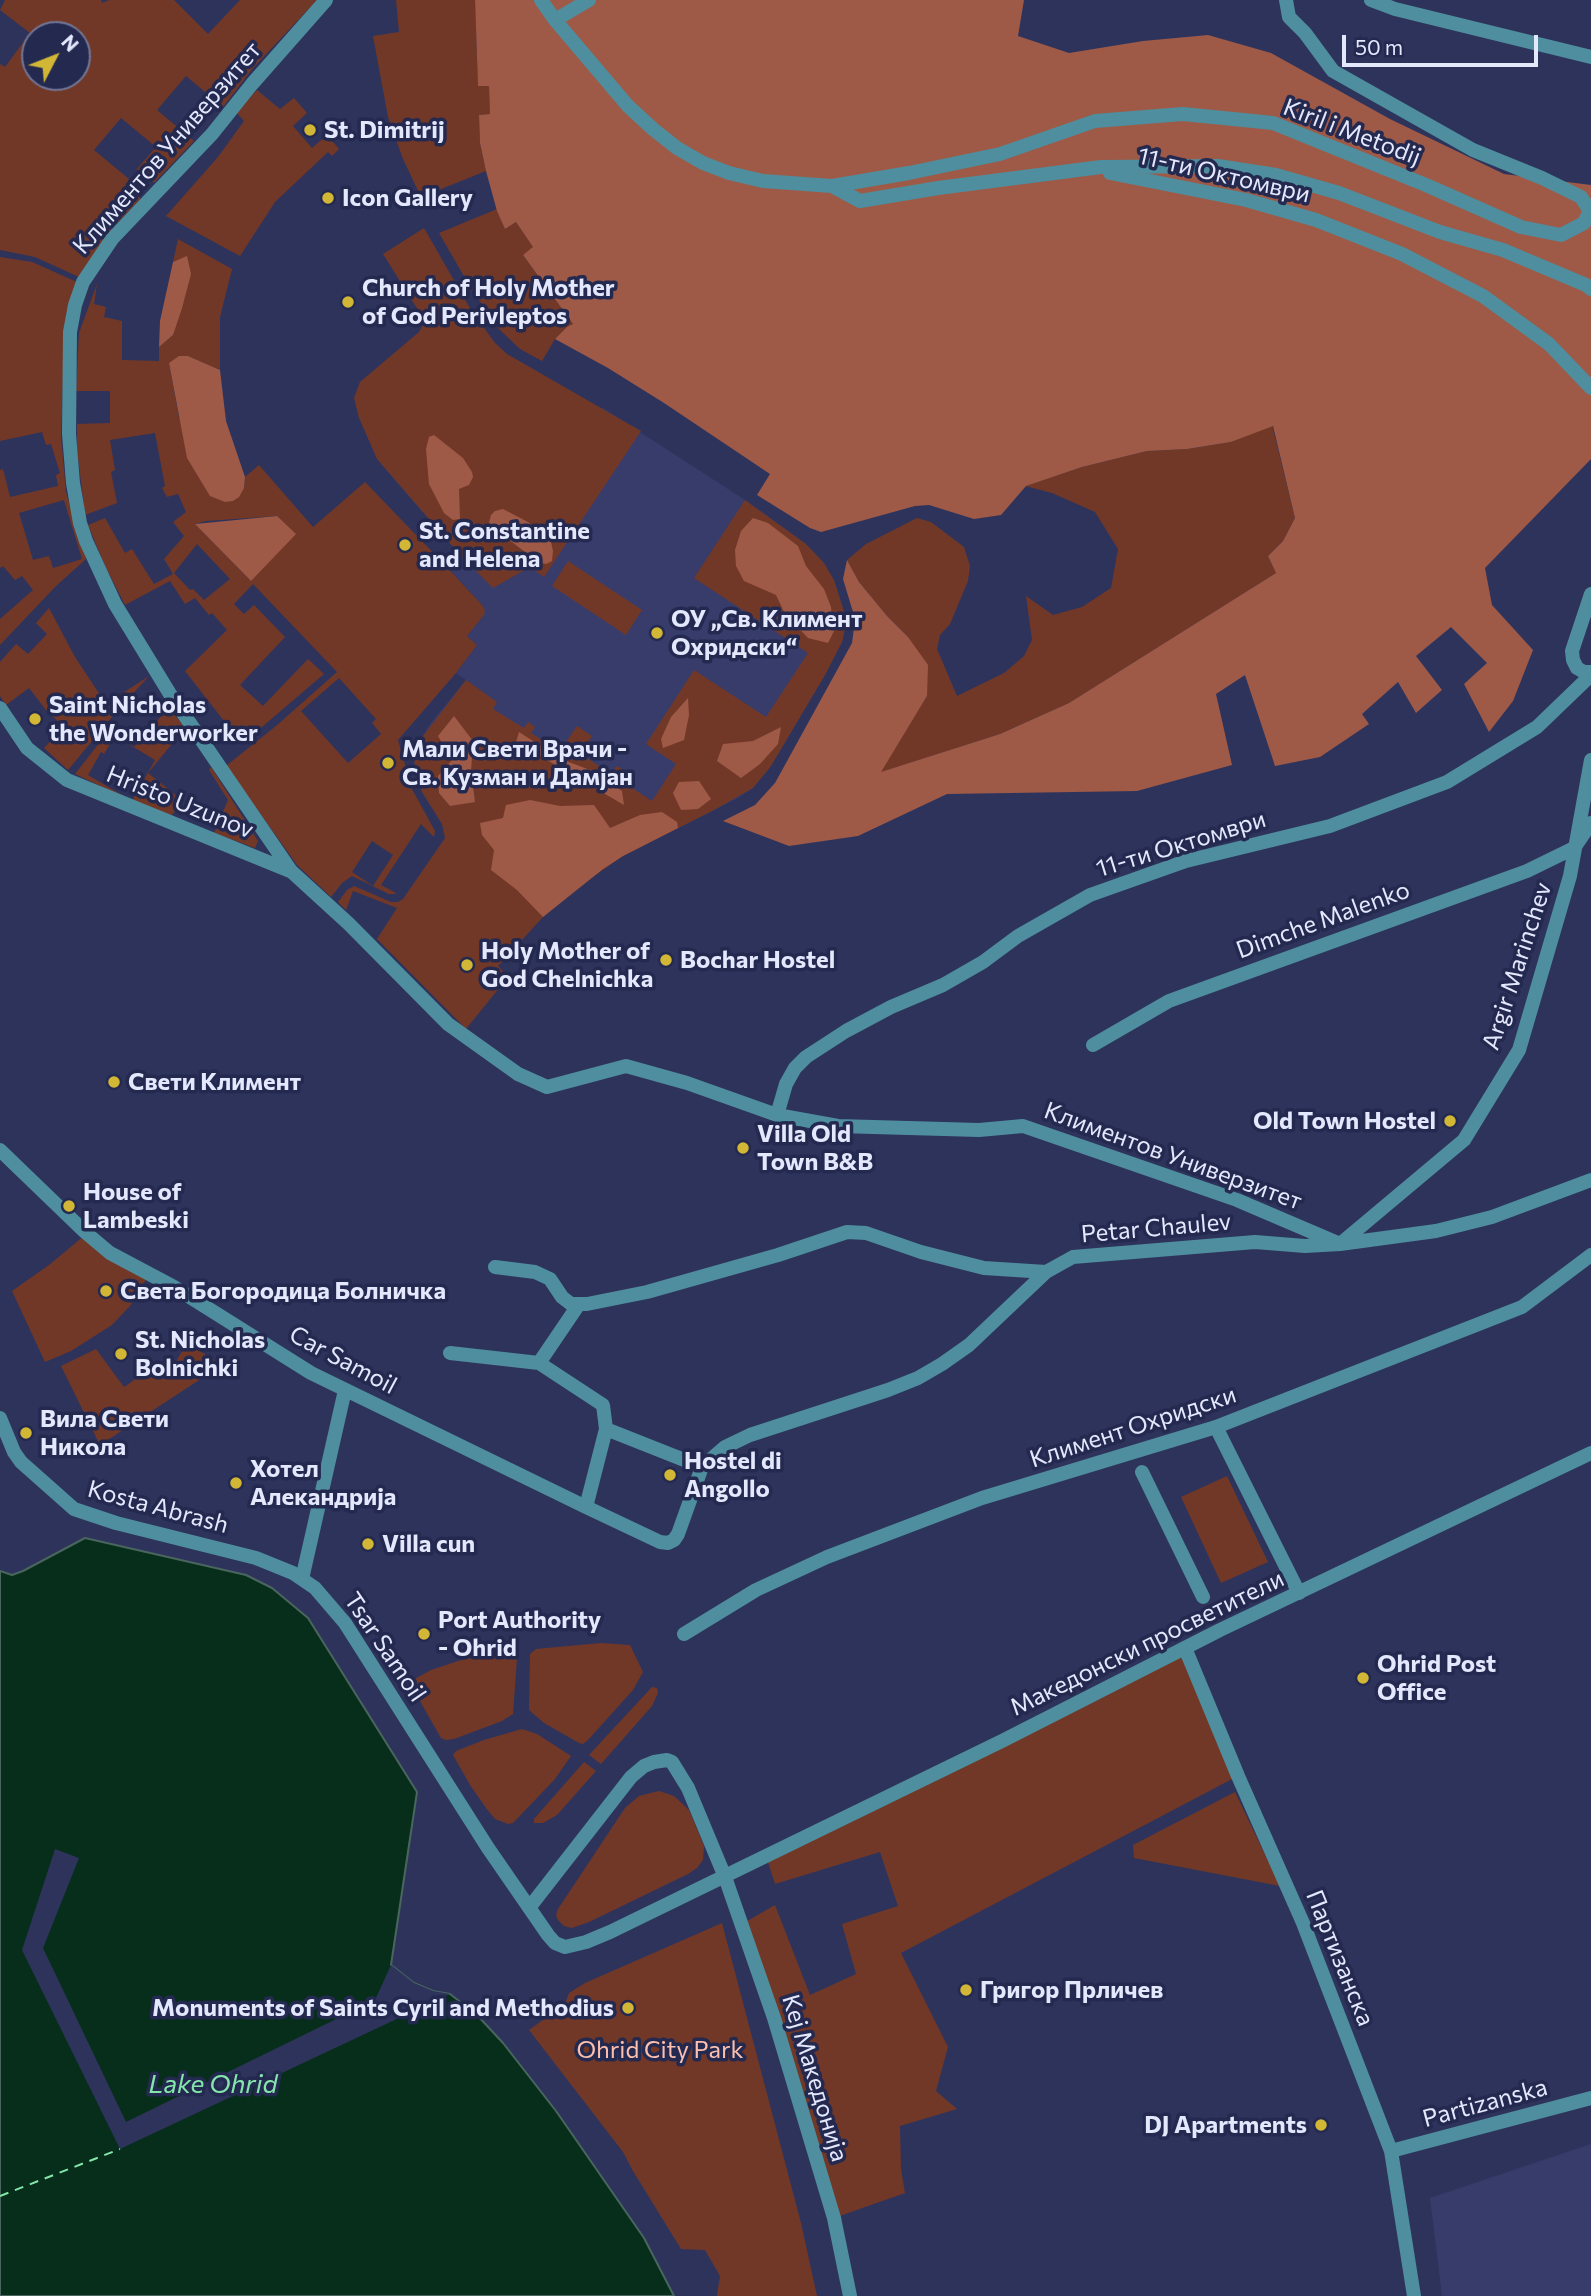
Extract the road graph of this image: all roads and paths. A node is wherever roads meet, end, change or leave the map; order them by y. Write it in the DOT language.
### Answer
graph roads {
  1 [pos="326,0"];
  2 [pos="541,0"];
  3 [pos="589,0"];
  4 [pos="1286,0"];
  5 [pos="1371,0"];
  6 [pos="555,20"];
  7 [pos="1591,57"];
  8 [pos="1090,169"];
  9 [pos="832,186"];
  10 [pos="1590,217"];
  11 [pos="1591,289"];
  12 [pos="1591,388"];
  13 [pos="1591,594"];
  14 [pos="1591,673"];
  15 [pos="0,708"];
  16 [pos="1591,760"];
  17 [pos="1591,823"];
  18 [pos="1574,848"];
  19 [pos="291,871"];
  20 [pos="1093,1045"];
  21 [pos="777,1115"];
  22 [pos="0,1150"];
  23 [pos="1591,1180"];
  24 [pos="1340,1244"];
  25 [pos="1591,1255"];
  26 [pos="495,1268"];
  27 [pos="1046,1272"];
  28 [pos="579,1304"];
  29 [pos="450,1353"];
  30 [pos="539,1363"];
  31 [pos="345,1390"];
  32 [pos="0,1418"];
  33 [pos="1216,1427"];
  34 [pos="606,1429"];
  35 [pos="1589,1459"];
  36 [pos="702,1467"];
  37 [pos="1142,1472"];
  38 [pos="586,1507"];
  39 [pos="302,1579"];
  40 [pos="1299,1592"];
  41 [pos="1203,1597"];
  42 [pos="684,1634"];
  43 [pos="1185,1648"];
  44 [pos="725,1877"];
  45 [pos="529,1908"];
  46 [pos="1591,2098"];
  47 [pos="1391,2151"];
  48 [pos="850,2296"];
  49 [pos="1414,2296"];
  1 -- 19 [label="street, Климентов Универзитет"];
  2 -- 6 [label="street, Kiril i Metodij"];
  3 -- 6 [label="street"];
  4 -- 10 [label="street, Kiril i Metodij"];
  5 -- 7 [label="street"];
  6 -- 9 [label="street, Kiril i Metodij"];
  8 -- 9 [label="street"];
  8 -- 11 [label="street"];
  8 -- 12 [label="street, 11-ти Октомври"];
  9 -- 10 [label="street, Kiril i Metodij"];
  13 -- 14 [label="street, 11-ти Октомври"];
  14 -- 21 [label="street, 11-ти Октомври"];
  15 -- 19 [label="street, Hristo Uzunov"];
  16 -- 18 [label="street, Argir Marinchev"];
  17 -- 18 [label="street"];
  18 -- 20 [label="street, Dimche Malenko"];
  18 -- 24 [label="street, Argir Marinchev"];
  19 -- 21 [label="street, Климентов Универзитет"];
  21 -- 24 [label="street, Климентов Универзитет"];
  22 -- 31 [label="street, Car Samoil"];
  23 -- 24 [label="street"];
  24 -- 27 [label="street, Petar Chaulev"];
  25 -- 33 [label="street, Климент Охридски"];
  26 -- 28 [label="street"];
  27 -- 28 [label="street"];
  27 -- 36 [label="street, Petar Chaulev"];
  28 -- 30 [label="street"];
  29 -- 30 [label="street"];
  30 -- 34 [label="street"];
  31 -- 38 [label="street, Car Samoil"];
  31 -- 39 [label="street"];
  32 -- 39 [label="street, Kosta Abrash"];
  33 -- 40 [label="street"];
  33 -- 42 [label="street, Климент Охридски"];
  34 -- 36 [label="street"];
  34 -- 38 [label="street"];
  35 -- 40 [label="street, Македонски просветители"];
  36 -- 38 [label="street, Car Samoil"];
  37 -- 41 [label="street"];
  39 -- 45 [label="street, Tsar Samoil"];
  40 -- 43 [label="street, Македонски просветители"];
  43 -- 44 [label="street, Македонски просветители"];
  43 -- 47 [label="street, Партизанска"];
  44 -- 45 [label="street, Македонски просветители"];
  44 -- 45 [label="street"];
  44 -- 48 [label="street, Кеј Македонија"];
  46 -- 47 [label="street, Partizanska"];
  47 -- 49 [label="street, Партизанска"];
}
